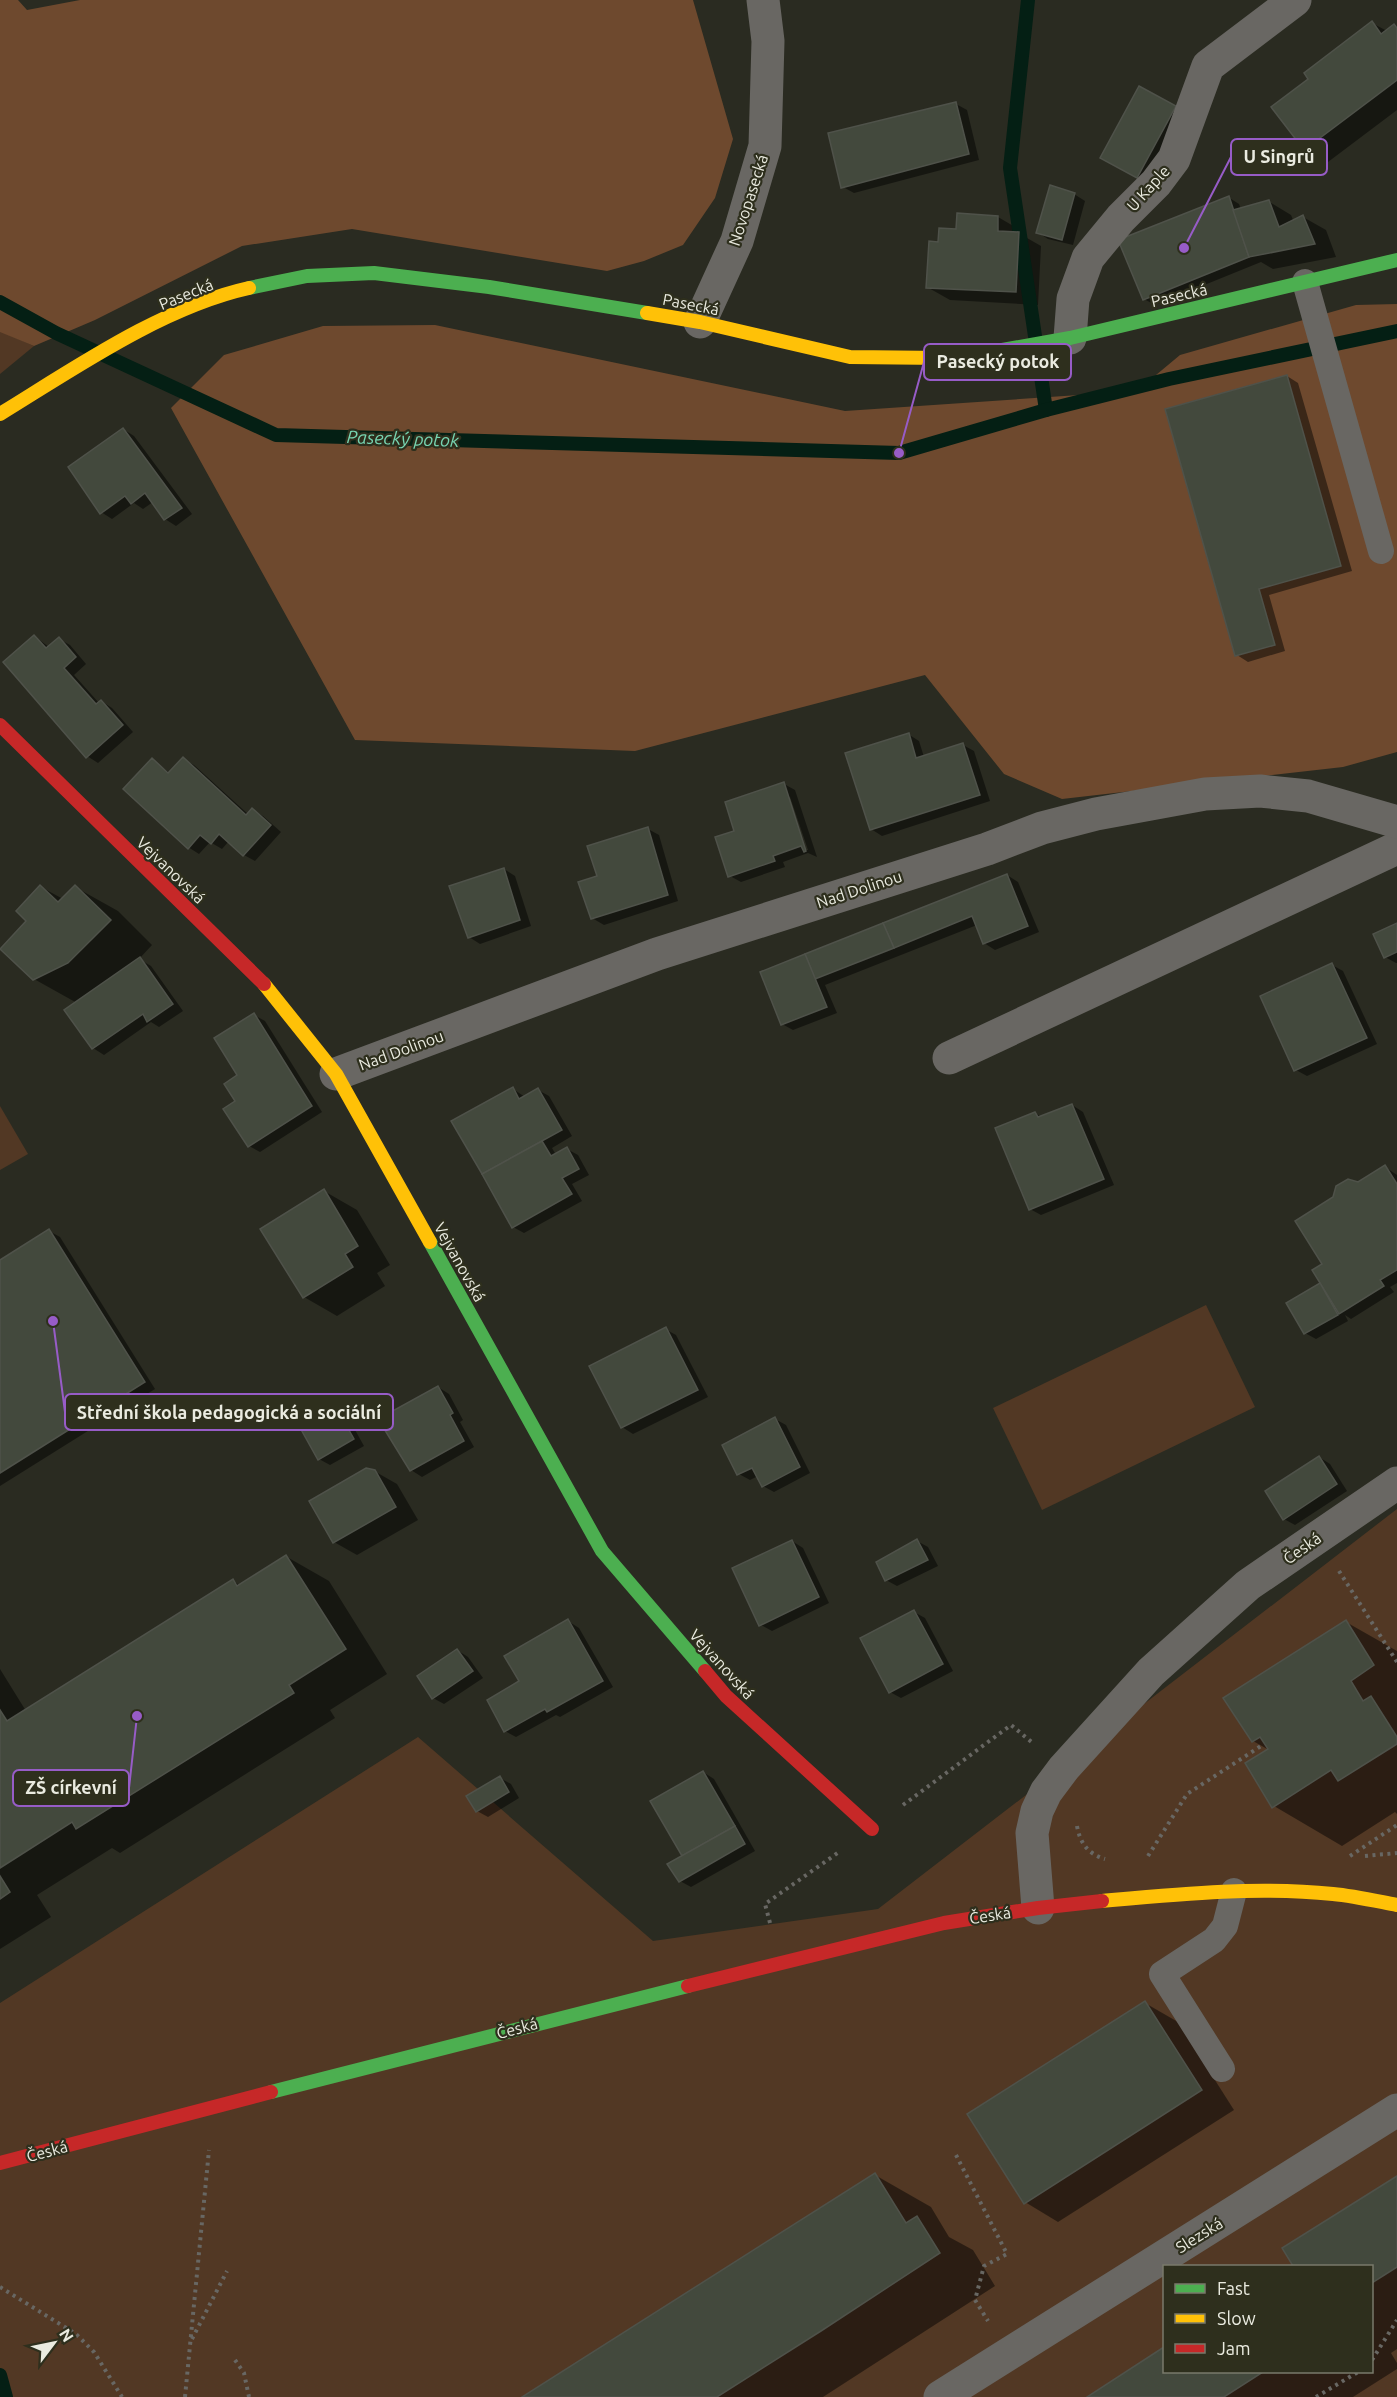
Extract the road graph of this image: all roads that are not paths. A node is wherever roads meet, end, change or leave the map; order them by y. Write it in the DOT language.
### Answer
graph roads {
  1 [pos="763,0"];
  2 [pos="1295,0"];
  3 [pos="1397,260"];
  4 [pos="1305,282"];
  5 [pos="700,322"];
  6 [pos="1070,338"];
  7 [pos="0,414"];
  8 [pos="1381,551"];
  9 [pos="0,725"];
  10 [pos="1397,822"];
  11 [pos="1397,848"];
  12 [pos="949,1058"];
  13 [pos="336,1074"];
  14 [pos="1397,1484"];
  15 [pos="872,1829"];
  16 [pos="1234,1892"];
  17 [pos="1397,1905"];
  18 [pos="1038,1908"];
  19 [pos="1222,2069"];
  20 [pos="1397,2110"];
  21 [pos="0,2163"];
  22 [pos="940,2397"];
  1 -- 5 [label="street, Novopasecká"];
  2 -- 6 [label="street, U Kaple"];
  3 -- 4 [label="street, Pasecká"];
  4 -- 6 [label="street, Pasecká"];
  4 -- 8 [label="lane"];
  5 -- 6 [label="street, Pasecká"];
  5 -- 7 [label="street, Pasecká"];
  9 -- 13 [label="street, Vejvanovská"];
  10 -- 13 [label="street, Nad Dolinou"];
  11 -- 12 [label="street"];
  13 -- 15 [label="street, Vejvanovská"];
  14 -- 18 [label="street, Česká"];
  16 -- 17 [label="street, Česká"];
  16 -- 18 [label="street, Česká"];
  16 -- 19 [label="lane"];
  18 -- 21 [label="street, Česká"];
  20 -- 22 [label="street, Slezská"];
}
